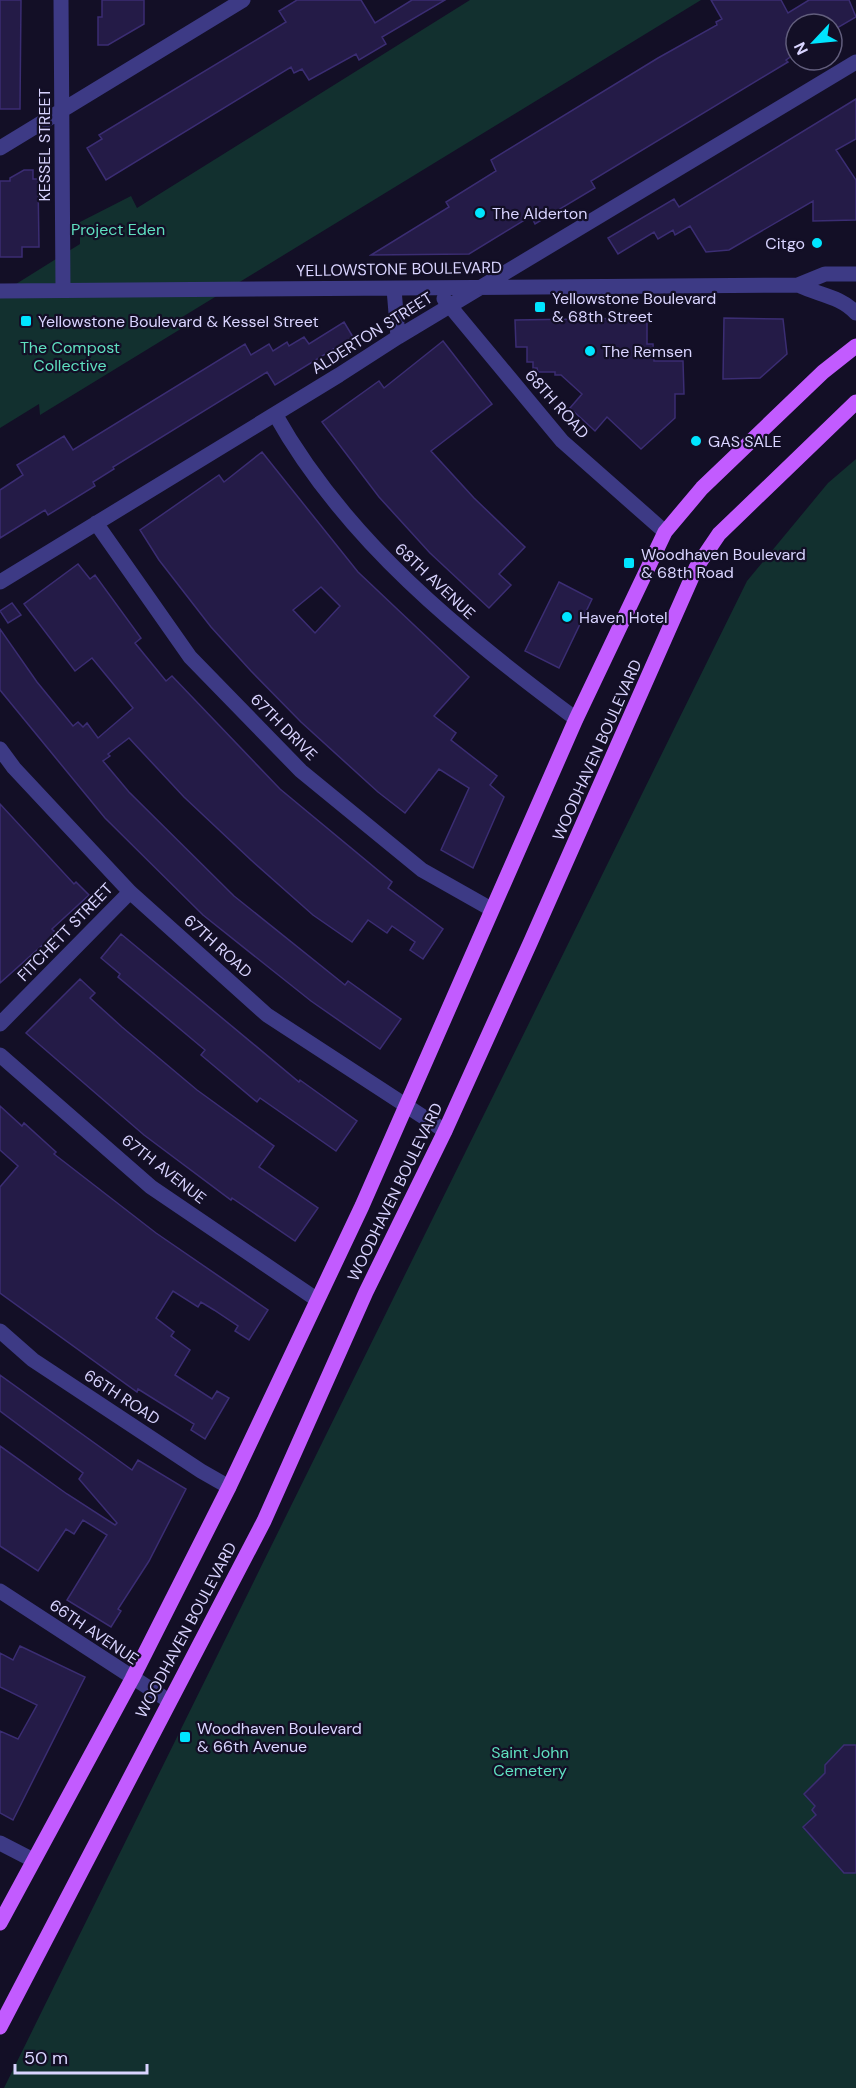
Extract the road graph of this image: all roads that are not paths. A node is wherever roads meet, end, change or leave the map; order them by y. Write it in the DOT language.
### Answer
graph roads {
  1 [pos="61,0"];
  2 [pos="243,0"];
  3 [pos="856,62"];
  4 [pos="62,110"];
  5 [pos="0,148"];
  6 [pos="836,274"];
  7 [pos="856,274"];
  8 [pos="856,282"];
  9 [pos="486,285"];
  10 [pos="798,285"];
  11 [pos="434,288"];
  12 [pos="394,289"];
  13 [pos="63,290"];
  14 [pos="0,291"];
  15 [pos="450,306"];
  16 [pos="856,313"];
  17 [pos="398,337"];
  18 [pos="856,346"];
  19 [pos="856,402"];
  20 [pos="275,414"];
  21 [pos="96,523"];
  22 [pos="665,532"];
  23 [pos="0,582"];
  24 [pos="576,719"];
  25 [pos="0,749"];
  26 [pos="130,892"];
  27 [pos="491,909"];
  28 [pos="0,1024"];
  29 [pos="0,1055"];
  30 [pos="404,1105"];
  31 [pos="445,1131"];
  32 [pos="316,1299"];
  33 [pos="0,1331"];
  34 [pos="229,1487"];
  35 [pos="0,1591"];
  36 [pos="132,1679"];
  37 [pos="169,1701"];
  38 [pos="0,1843"];
  39 [pos="33,1860"];
  40 [pos="0,1923"];
  41 [pos="0,2027"];
  1 -- 4 [label="street, KESSEL STREET"];
  2 -- 4 [label="street"];
  3 -- 9 [label="street, ALDERTON STREET"];
  4 -- 5 [label="street"];
  4 -- 13 [label="street, KESSEL STREET"];
  6 -- 7 [label="street, YELLOWSTONE BOULEVARD"];
  6 -- 8 [label="street"];
  6 -- 10 [label="street, YELLOWSTONE BOULEVARD"];
  9 -- 10 [label="street, YELLOWSTONE BOULEVARD"];
  9 -- 11 [label="street, YELLOWSTONE BOULEVARD"];
  9 -- 15 [label="street, ALDERTON STREET"];
  10 -- 16 [label="street, YELLOWSTONE BOULEVARD"];
  11 -- 12 [label="street, YELLOWSTONE BOULEVARD"];
  11 -- 15 [label="street, 68TH ROAD"];
  12 -- 13 [label="street, YELLOWSTONE BOULEVARD"];
  12 -- 17 [label="street"];
  13 -- 14 [label="street, YELLOWSTONE BOULEVARD"];
  15 -- 17 [label="street, ALDERTON STREET"];
  15 -- 22 [label="street, 68TH ROAD"];
  17 -- 20 [label="street, ALDERTON STREET"];
  18 -- 22 [label="main road, WOODHAVEN BOULEVARD"];
  19 -- 31 [label="main road, WOODHAVEN BOULEVARD"];
  20 -- 21 [label="street, ALDERTON STREET"];
  20 -- 24 [label="street, 68TH AVENUE"];
  21 -- 23 [label="street, ALDERTON STREET"];
  21 -- 27 [label="street, 67TH DRIVE"];
  22 -- 24 [label="main road, WOODHAVEN BOULEVARD"];
  24 -- 27 [label="main road, WOODHAVEN BOULEVARD"];
  25 -- 26 [label="street, 67TH ROAD"];
  26 -- 28 [label="street, FITCHETT STREET"];
  26 -- 30 [label="street, 67TH ROAD"];
  27 -- 30 [label="main road, WOODHAVEN BOULEVARD"];
  29 -- 32 [label="street, 67TH AVENUE"];
  30 -- 31 [label="street, 67TH ROAD"];
  30 -- 32 [label="main road, WOODHAVEN BOULEVARD"];
  31 -- 37 [label="main road, WOODHAVEN BOULEVARD"];
  32 -- 34 [label="main road, WOODHAVEN BOULEVARD"];
  33 -- 34 [label="street, 66TH ROAD"];
  34 -- 36 [label="main road, WOODHAVEN BOULEVARD"];
  35 -- 36 [label="street, 66TH AVENUE"];
  36 -- 37 [label="street, 66TH AVENUE"];
  36 -- 39 [label="main road, WOODHAVEN BOULEVARD"];
  37 -- 41 [label="main road, WOODHAVEN BOULEVARD"];
  38 -- 39 [label="street"];
  39 -- 40 [label="main road, WOODHAVEN BOULEVARD"];
}
